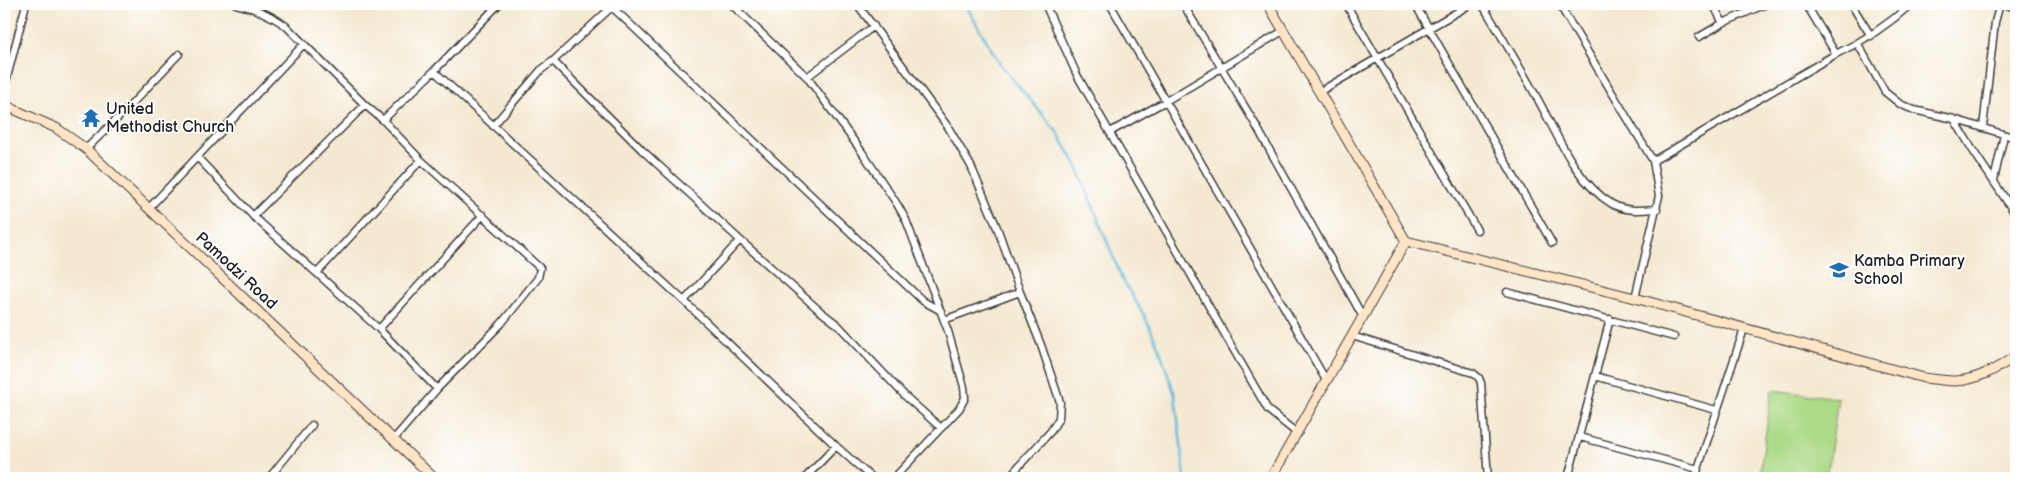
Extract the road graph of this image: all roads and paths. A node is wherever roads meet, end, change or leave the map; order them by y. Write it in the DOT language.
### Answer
graph roads {
  1 [pos="26,4"];
  2 [pos="236,4"];
  3 [pos="499,4"];
  4 [pos="730,4"];
  5 [pos="857,4"];
  6 [pos="1045,4"];
  7 [pos="1110,4"];
  8 [pos="1184,4"];
  9 [pos="1268,4"];
  10 [pos="1346,4"];
  11 [pos="1415,4"];
  12 [pos="1471,4"];
  13 [pos="1482,4"];
  14 [pos="1559,4"];
  15 [pos="1713,4"];
  16 [pos="1766,4"];
  17 [pos="1806,4"];
  18 [pos="1851,4"];
  19 [pos="1911,4"];
  20 [pos="2001,4"];
  21 [pos="614,5"];
  22 [pos="2016,8"];
  23 [pos="1724,23"];
  24 [pos="874,26"];
  25 [pos="1429,28"];
  26 [pos="1283,31"];
  27 [pos="1871,36"];
  28 [pos="1699,37"];
  29 [pos="304,44"];
  30 [pos="1858,44"];
  31 [pos="179,54"];
  32 [pos="1836,54"];
  33 [pos="1378,58"];
  34 [pos="553,61"];
  35 [pos="1221,69"];
  36 [pos="434,71"];
  37 [pos="808,77"];
  38 [pos="4,89"];
  39 [pos="1319,92"];
  40 [pos="1166,101"];
  41 [pos="4,105"];
  42 [pos="365,105"];
  43 [pos="384,120"];
  44 [pos="1954,120"];
  45 [pos="493,126"];
  46 [pos="1983,128"];
  47 [pos="1110,132"];
  48 [pos="2004,135"];
  49 [pos="2016,138"];
  50 [pos="86,148"];
  51 [pos="198,157"];
  52 [pos="422,160"];
  53 [pos="1653,161"];
  54 [pos="1994,180"];
  55 [pos="148,209"];
  56 [pos="1657,209"];
  57 [pos="484,215"];
  58 [pos="2016,215"];
  59 [pos="253,216"];
  60 [pos="1477,230"];
  61 [pos="740,240"];
  62 [pos="1406,241"];
  63 [pos="1552,243"];
  64 [pos="317,273"];
  65 [pos="1020,292"];
  66 [pos="1508,292"];
  67 [pos="1635,298"];
  68 [pos="684,301"];
  69 [pos="941,311"];
  70 [pos="1363,317"];
  71 [pos="944,320"];
  72 [pos="1610,320"];
  73 [pos="379,329"];
  74 [pos="1744,329"];
  75 [pos="1352,336"];
  76 [pos="1674,338"];
  77 [pos="2016,356"];
  78 [pos="1595,376"];
  79 [pos="1327,382"];
  80 [pos="437,389"];
  81 [pos="1716,410"];
  82 [pos="312,425"];
  83 [pos="941,428"];
  84 [pos="1298,434"];
  85 [pos="1580,437"];
  86 [pos="394,439"];
  87 [pos="836,446"];
  88 [pos="1698,469"];
  89 [pos="270,478"];
  90 [pos="434,478"];
  91 [pos="805,478"];
  92 [pos="872,478"];
  93 [pos="894,478"];
  94 [pos="1008,478"];
  95 [pos="1271,478"];
  96 [pos="1488,478"];
  97 [pos="1568,478"];
  98 [pos="1695,478"];
  1 -- 38 [label="street"];
  2 -- 29 [label="street"];
  3 -- 36 [label="street"];
  4 -- 37 [label="street"];
  5 -- 24 [label="street"];
  6 -- 47 [label="street"];
  7 -- 40 [label="street"];
  8 -- 35 [label="street"];
  9 -- 26 [label="street"];
  10 -- 33 [label="street"];
  11 -- 25 [label="street"];
  12 -- 25 [label="street"];
  13 -- 56 [label="street"];
  14 -- 53 [label="street"];
  15 -- 23 [label="street"];
  16 -- 23 [label="street"];
  17 -- 32 [label="street"];
  18 -- 27 [label="street"];
  19 -- 27 [label="street"];
  20 -- 22 [label="street"];
  20 -- 46 [label="street"];
  21 -- 34 [label="street"];
  21 -- 69 [label="street"];
  23 -- 28 [label="street"];
  24 -- 37 [label="street"];
  24 -- 65 [label="street"];
  25 -- 33 [label="street"];
  25 -- 63 [label="street"];
  26 -- 35 [label="street"];
  26 -- 39 [label="street"];
  27 -- 30 [label="street"];
  29 -- 42 [label="street"];
  29 -- 51 [label="street"];
  30 -- 32 [label="street"];
  30 -- 44 [label="street"];
  31 -- 50 [label="street"];
  32 -- 53 [label="street"];
  33 -- 39 [label="street"];
  33 -- 60 [label="street"];
  34 -- 45 [label="street"];
  34 -- 61 [label="street"];
  35 -- 40 [label="street"];
  35 -- 70 [label="street"];
  36 -- 43 [label="street"];
  36 -- 45 [label="street"];
  37 -- 69 [label="street"];
  39 -- 62 [label="street"];
  40 -- 47 [label="street"];
  40 -- 79 [label="street"];
  41 -- 50 [label="street, Pamodzi Road"];
  42 -- 43 [label="street"];
  42 -- 59 [label="street"];
  43 -- 52 [label="street"];
  44 -- 46 [label="street"];
  44 -- 54 [label="street"];
  45 -- 68 [label="street"];
  46 -- 48 [label="street"];
  47 -- 84 [label="street"];
  48 -- 49 [label="street"];
  48 -- 54 [label="street"];
  50 -- 55 [label="street, Pamodzi Road"];
  51 -- 55 [label="street"];
  51 -- 59 [label="street"];
  52 -- 57 [label="street"];
  52 -- 64 [label="street"];
  53 -- 56 [label="street"];
  54 -- 58 [label="street"];
  55 -- 86 [label="street, Pamodzi Road"];
  56 -- 67 [label="street"];
  57 -- 73 [label="street"];
  57 -- 80 [label="street"];
  59 -- 64 [label="street"];
  61 -- 68 [label="street"];
  61 -- 83 [label="street"];
  62 -- 67 [label="street"];
  62 -- 70 [label="street"];
  64 -- 73 [label="street"];
  65 -- 71 [label="street"];
  65 -- 94 [label="street"];
  66 -- 72 [label="street"];
  67 -- 74 [label="street"];
  68 -- 87 [label="street"];
  69 -- 71 [label="street"];
  70 -- 75 [label="street"];
  71 -- 83 [label="street"];
  72 -- 76 [label="street"];
  72 -- 78 [label="street"];
  73 -- 80 [label="street"];
  74 -- 77 [label="street"];
  74 -- 81 [label="street"];
  75 -- 79 [label="street"];
  75 -- 96 [label="street"];
  78 -- 81 [label="street"];
  78 -- 85 [label="street"];
  79 -- 84 [label="street"];
  80 -- 86 [label="street"];
  81 -- 88 [label="street"];
  82 -- 89 [label="street"];
  83 -- 93 [label="street"];
  84 -- 95 [label="street"];
  85 -- 88 [label="street"];
  85 -- 97 [label="street"];
  86 -- 90 [label="street, Pamodzi Road"];
  87 -- 91 [label="street"];
  87 -- 92 [label="street"];
  88 -- 98 [label="street"];
}
